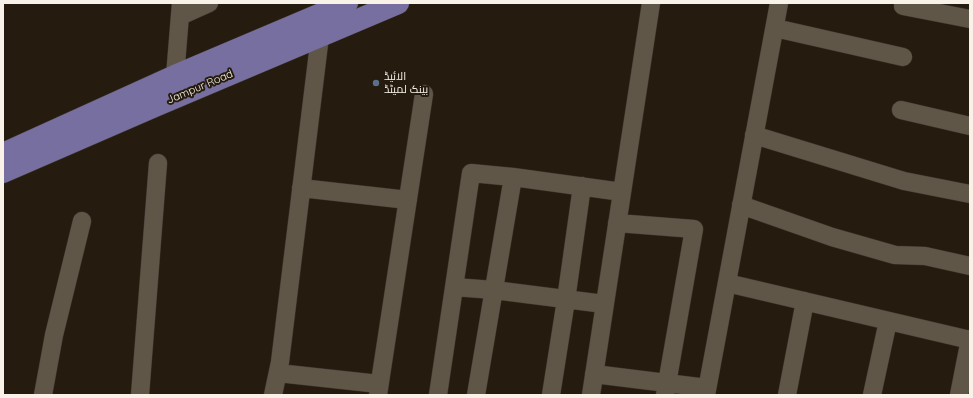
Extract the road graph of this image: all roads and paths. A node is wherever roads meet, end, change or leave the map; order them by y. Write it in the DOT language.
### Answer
graph roads {
  1 [pos="209,3"];
  2 [pos="347,3"];
  3 [pos="398,3"];
  4 [pos="651,3"];
  5 [pos="779,3"];
  6 [pos="902,6"];
  7 [pos="181,9"];
  8 [pos="970,19"];
  9 [pos="775,28"];
  10 [pos="320,36"];
  11 [pos="902,57"];
  12 [pos="175,76"];
  13 [pos="424,94"];
  14 [pos="901,110"];
  15 [pos="970,126"];
  16 [pos="754,135"];
  17 [pos="3,154"];
  18 [pos="158,163"];
  19 [pos="3,172"];
  20 [pos="513,177"];
  21 [pos="582,186"];
  22 [pos="301,188"];
  23 [pos="622,192"];
  24 [pos="970,194"];
  25 [pos="408,200"];
  26 [pos="741,205"];
  27 [pos="82,222"];
  28 [pos="617,223"];
  29 [pos="970,266"];
  30 [pos="727,283"];
  31 [pos="454,286"];
  32 [pos="494,290"];
  33 [pos="566,300"];
  34 [pos="805,301"];
  35 [pos="604,304"];
  36 [pos="888,321"];
  37 [pos="970,340"];
  38 [pos="278,373"];
  39 [pos="594,374"];
  40 [pos="378,389"];
  41 [pos="666,389"];
  42 [pos="706,392"];
  43 [pos="43,395"];
  44 [pos="140,395"];
  45 [pos="273,395"];
  46 [pos="438,395"];
  47 [pos="476,395"];
  48 [pos="551,395"];
  49 [pos="591,395"];
  50 [pos="787,395"];
  51 [pos="872,395"];
  52 [pos="959,395"];
  1 -- 7 [label="street"];
  2 -- 12 [label="main road, Jampur Road"];
  3 -- 10 [label="main road, Jampur Road"];
  4 -- 23 [label="street"];
  5 -- 9 [label="street"];
  6 -- 8 [label="street"];
  7 -- 12 [label="street"];
  9 -- 11 [label="street"];
  9 -- 16 [label="street"];
  10 -- 19 [label="main road, Jampur Road"];
  10 -- 22 [label="street"];
  12 -- 17 [label="main road, Jampur Road"];
  13 -- 25 [label="street"];
  14 -- 15 [label="street"];
  16 -- 24 [label="street"];
  16 -- 26 [label="street"];
  18 -- 44 [label="street"];
  20 -- 21 [label="street"];
  20 -- 31 [label="street"];
  20 -- 32 [label="street"];
  21 -- 23 [label="street"];
  21 -- 33 [label="street"];
  22 -- 25 [label="street"];
  22 -- 38 [label="street"];
  23 -- 28 [label="street"];
  25 -- 40 [label="street"];
  26 -- 29 [label="street"];
  26 -- 30 [label="street"];
  27 -- 43 [label="street"];
  28 -- 35 [label="street"];
  28 -- 41 [label="street"];
  30 -- 34 [label="street"];
  30 -- 42 [label="street"];
  31 -- 32 [label="street"];
  31 -- 46 [label="street"];
  32 -- 33 [label="street"];
  32 -- 47 [label="street"];
  33 -- 35 [label="street"];
  33 -- 48 [label="street"];
  34 -- 36 [label="street"];
  34 -- 50 [label="street"];
  35 -- 39 [label="street"];
  36 -- 37 [label="street"];
  36 -- 51 [label="street"];
  37 -- 52 [label="street"];
  38 -- 40 [label="street"];
  38 -- 45 [label="street"];
  39 -- 41 [label="street"];
  39 -- 49 [label="street"];
  41 -- 42 [label="street"];
}
